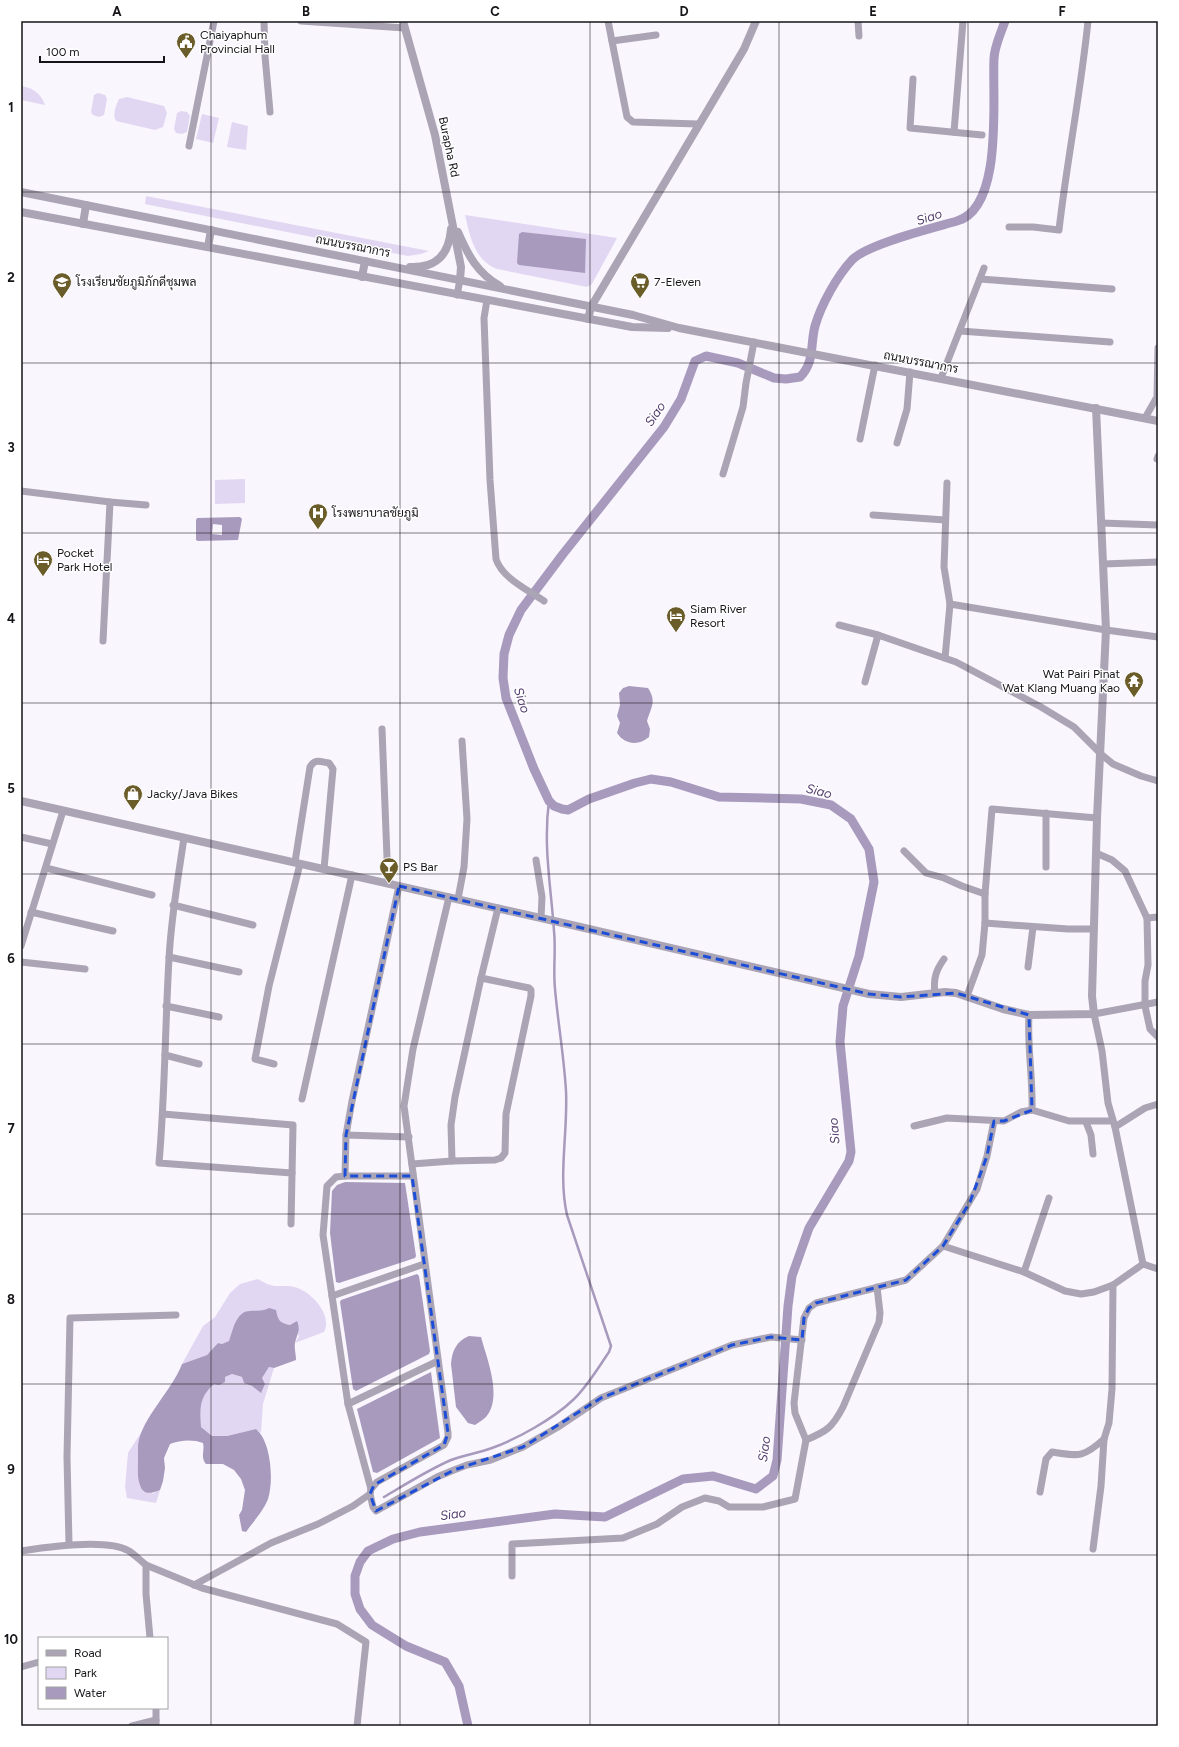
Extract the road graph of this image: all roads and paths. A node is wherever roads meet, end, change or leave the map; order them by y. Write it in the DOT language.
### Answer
graph roads {
  1 [pos="214,21"];
  2 [pos="264,21"];
  3 [pos="301,21"];
  4 [pos="608,21"];
  5 [pos="756,21"];
  6 [pos="858,21"];
  7 [pos="963,21"];
  8 [pos="1088,21"];
  9 [pos="404,25"];
  10 [pos="656,35"];
  11 [pos="859,36"];
  12 [pos="612,41"];
  13 [pos="913,79"];
  14 [pos="270,112"];
  15 [pos="698,124"];
  16 [pos="954,132"];
  17 [pos="982,135"];
  18 [pos="189,146"];
  19 [pos="21,192"];
  20 [pos="86,205"];
  21 [pos="21,212"];
  22 [pos="452,218"];
  23 [pos="83,224"];
  24 [pos="1009,227"];
  25 [pos="211,230"];
  26 [pos="208,248"];
  27 [pos="365,261"];
  28 [pos="393,267"];
  29 [pos="984,268"];
  30 [pos="362,277"];
  31 [pos="980,279"];
  32 [pos="460,280"];
  33 [pos="506,289"];
  34 [pos="1112,289"];
  35 [pos="457,295"];
  36 [pos="487,300"];
  37 [pos="591,307"];
  38 [pos="588,319"];
  39 [pos="679,328"];
  40 [pos="960,331"];
  41 [pos="754,342"];
  42 [pos="1110,342"];
  43 [pos="1158,348"];
  44 [pos="875,366"];
  45 [pos="910,372"];
  46 [pos="941,378"];
  47 [pos="1096,408"];
  48 [pos="1145,418"];
  49 [pos="1158,420"];
  50 [pos="860,439"];
  51 [pos="897,443"];
  52 [pos="723,474"];
  53 [pos="946,483"];
  54 [pos="21,491"];
  55 [pos="110,502"];
  56 [pos="146,504"];
  57 [pos="873,515"];
  58 [pos="945,520"];
  59 [pos="1101,523"];
  60 [pos="1158,525"];
  61 [pos="1158,562"];
  62 [pos="1103,564"];
  63 [pos="544,601"];
  64 [pos="950,604"];
  65 [pos="839,625"];
  66 [pos="1106,630"];
  67 [pos="878,635"];
  68 [pos="1158,637"];
  69 [pos="103,641"];
  70 [pos="945,658"];
  71 [pos="865,682"];
  72 [pos="382,729"];
  73 [pos="462,741"];
  74 [pos="1102,755"];
  75 [pos="1158,781"];
  76 [pos="21,801"];
  77 [pos="63,811"];
  78 [pos="1046,814"];
  79 [pos="1098,818"];
  80 [pos="21,838"];
  81 [pos="184,838"];
  82 [pos="52,844"];
  83 [pos="904,852"];
  84 [pos="1096,853"];
  85 [pos="536,860"];
  86 [pos="297,863"];
  87 [pos="1046,867"];
  88 [pos="46,868"];
  89 [pos="324,869"];
  90 [pos="352,875"];
  91 [pos="388,883"];
  92 [pos="399,886"];
  93 [pos="985,894"];
  94 [pos="152,895"];
  95 [pos="449,897"];
  96 [pos="458,899"];
  97 [pos="173,905"];
  98 [pos="498,908"];
  99 [pos="31,912"];
  100 [pos="1158,917"];
  101 [pos="544,918"];
  102 [pos="1146,918"];
  103 [pos="985,923"];
  104 [pos="253,925"];
  105 [pos="1033,927"];
  106 [pos="1094,929"];
  107 [pos="113,931"];
  108 [pos="21,946"];
  109 [pos="169,957"];
  110 [pos="944,959"];
  111 [pos="21,962"];
  112 [pos="1028,967"];
  113 [pos="85,969"];
  114 [pos="239,972"];
  115 [pos="481,978"];
  116 [pos="935,994"];
  117 [pos="967,996"];
  118 [pos="1158,1002"];
  119 [pos="166,1006"];
  120 [pos="1145,1006"];
  121 [pos="1094,1014"];
  122 [pos="1029,1015"];
  123 [pos="219,1017"];
  124 [pos="1158,1037"];
  125 [pos="165,1055"];
  126 [pos="199,1064"];
  127 [pos="274,1064"];
  128 [pos="302,1099"];
  129 [pos="1158,1104"];
  130 [pos="1032,1110"];
  131 [pos="163,1114"];
  132 [pos="994,1120"];
  133 [pos="1086,1122"];
  134 [pos="1114,1124"];
  135 [pos="914,1126"];
  136 [pos="346,1135"];
  137 [pos="409,1137"];
  138 [pos="1093,1154"];
  139 [pos="452,1161"];
  140 [pos="412,1164"];
  141 [pos="292,1173"];
  142 [pos="345,1176"];
  143 [pos="412,1176"];
  144 [pos="1050,1198"];
  145 [pos="290,1224"];
  146 [pos="944,1246"];
  147 [pos="424,1264"];
  148 [pos="1144,1264"];
  149 [pos="1158,1269"];
  150 [pos="1024,1272"];
  151 [pos="1113,1285"];
  152 [pos="877,1287"];
  153 [pos="332,1296"];
  154 [pos="176,1315"];
  155 [pos="801,1340"];
  156 [pos="438,1361"];
  157 [pos="348,1404"];
  158 [pos="806,1440"];
  159 [pos="1104,1440"];
  160 [pos="1040,1492"];
  161 [pos="371,1494"];
  162 [pos="69,1544"];
  163 [pos="1093,1549"];
  164 [pos="21,1551"];
  165 [pos="146,1565"];
  166 [pos="512,1576"];
  167 [pos="194,1585"];
  168 [pos="150,1637"];
  169 [pos="38,1662"];
  170 [pos="21,1667"];
  171 [pos="156,1709"];
  172 [pos="156,1723"];
  173 [pos="132,1726"];
  174 [pos="356,1726"];
  1 -- 18 [label="street"];
  2 -- 14 [label="street"];
  3 -- 9 [label="street"];
  4 -- 12 [label="street"];
  5 -- 15 [label="street"];
  6 -- 11 [label="street"];
  7 -- 16 [label="street"];
  8 -- 24 [label="street"];
  9 -- 22 [label="street, Burapha Rd"];
  10 -- 12 [label="street"];
  12 -- 15 [label="street"];
  13 -- 16 [label="street"];
  15 -- 37 [label="street"];
  16 -- 17 [label="street"];
  19 -- 20 [label="street, ถนนบรรณาการ"];
  20 -- 23 [label="street"];
  20 -- 25 [label="street, ถนนบรรณาการ"];
  21 -- 23 [label="street, ถนนบรรณาการ"];
  22 -- 28 [label="street"];
  22 -- 32 [label="street, Burapha Rd"];
  22 -- 33 [label="street"];
  23 -- 26 [label="street, ถนนบรรณาการ"];
  25 -- 26 [label="street"];
  25 -- 27 [label="street, ถนนบรรณาการ"];
  26 -- 30 [label="street, ถนนบรรณาการ"];
  27 -- 28 [label="street, ถนนบรรณาการ"];
  27 -- 30 [label="street"];
  28 -- 32 [label="street, ถนนบรรณาการ"];
  29 -- 31 [label="street"];
  30 -- 35 [label="street, ถนนบรรณาการ"];
  31 -- 34 [label="street"];
  31 -- 40 [label="street"];
  32 -- 33 [label="street, ถนนบรรณาการ"];
  32 -- 35 [label="street"];
  33 -- 37 [label="street, ถนนบรรณาการ"];
  35 -- 36 [label="street, ถนนบรรณาการ"];
  36 -- 38 [label="street, ถนนบรรณาการ"];
  36 -- 63 [label="street"];
  37 -- 38 [label="street"];
  37 -- 39 [label="street, ถนนบรรณาการ"];
  38 -- 39 [label="street, ถนนบรรณาการ"];
  39 -- 41 [label="street, ถนนบรรณาการ"];
  40 -- 42 [label="street"];
  40 -- 46 [label="street"];
  41 -- 44 [label="street, ถนนบรรณาการ"];
  41 -- 52 [label="street"];
  43 -- 48 [label="street"];
  44 -- 45 [label="street, ถนนบรรณาการ"];
  44 -- 50 [label="street"];
  45 -- 46 [label="street, ถนนบรรณาการ"];
  45 -- 51 [label="street"];
  46 -- 47 [label="street, ถนนบรรณาการ"];
  47 -- 48 [label="street, ถนนบรรณาการ"];
  47 -- 59 [label="street"];
  48 -- 49 [label="street, ถนนบรรณาการ"];
  53 -- 58 [label="street"];
  54 -- 55 [label="street"];
  55 -- 56 [label="street"];
  55 -- 69 [label="street"];
  57 -- 58 [label="street"];
  58 -- 64 [label="street"];
  59 -- 60 [label="street"];
  59 -- 62 [label="street"];
  61 -- 62 [label="street"];
  62 -- 66 [label="street"];
  64 -- 66 [label="street"];
  64 -- 70 [label="street"];
  65 -- 67 [label="street"];
  66 -- 68 [label="street"];
  66 -- 74 [label="street"];
  67 -- 70 [label="street"];
  67 -- 71 [label="street"];
  70 -- 74 [label="street"];
  72 -- 91 [label="street"];
  73 -- 96 [label="street"];
  74 -- 75 [label="street"];
  74 -- 79 [label="street"];
  76 -- 77 [label="street"];
  77 -- 81 [label="street"];
  77 -- 82 [label="street"];
  78 -- 79 [label="street"];
  78 -- 87 [label="street"];
  78 -- 93 [label="street"];
  79 -- 84 [label="street"];
  80 -- 82 [label="street"];
  81 -- 86 [label="street"];
  81 -- 97 [label="street"];
  82 -- 88 [label="street"];
  83 -- 93 [label="street"];
  84 -- 102 [label="street"];
  84 -- 106 [label="street"];
  85 -- 101 [label="street"];
  86 -- 89 [label="street"];
  86 -- 89 [label="street"];
  86 -- 127 [label="street"];
  88 -- 94 [label="street"];
  88 -- 99 [label="street"];
  89 -- 90 [label="street"];
  90 -- 91 [label="street"];
  90 -- 128 [label="street"];
  91 -- 92 [label="street"];
  92 -- 95 [label="street"];
  92 -- 136 [label="street"];
  93 -- 103 [label="street"];
  95 -- 96 [label="street"];
  95 -- 137 [label="street"];
  96 -- 98 [label="street"];
  97 -- 104 [label="street"];
  97 -- 109 [label="street"];
  98 -- 101 [label="street"];
  98 -- 115 [label="street"];
  99 -- 107 [label="street"];
  99 -- 108 [label="street"];
  100 -- 102 [label="street"];
  101 -- 116 [label="street"];
  102 -- 120 [label="street"];
  103 -- 105 [label="street"];
  103 -- 117 [label="street"];
  105 -- 106 [label="street"];
  105 -- 112 [label="street"];
  106 -- 121 [label="street"];
  109 -- 114 [label="street"];
  109 -- 119 [label="street"];
  110 -- 116 [label="street"];
  111 -- 113 [label="street"];
  115 -- 139 [label="street"];
  115 -- 139 [label="street"];
  116 -- 117 [label="street"];
  117 -- 122 [label="street"];
  118 -- 120 [label="street"];
  119 -- 123 [label="street"];
  119 -- 125 [label="street"];
  120 -- 121 [label="street"];
  120 -- 124 [label="street"];
  121 -- 122 [label="street"];
  121 -- 134 [label="street"];
  122 -- 130 [label="street"];
  125 -- 126 [label="street"];
  125 -- 131 [label="street"];
  129 -- 134 [label="street"];
  130 -- 132 [label="street"];
  130 -- 133 [label="street"];
  131 -- 141 [label="street"];
  131 -- 141 [label="street"];
  132 -- 135 [label="street"];
  132 -- 146 [label="street"];
  133 -- 134 [label="street"];
  133 -- 138 [label="street"];
  134 -- 148 [label="street"];
  136 -- 137 [label="street"];
  136 -- 142 [label="street"];
  137 -- 140 [label="street"];
  139 -- 140 [label="street"];
  140 -- 143 [label="street"];
  141 -- 145 [label="street"];
  142 -- 143 [label="street"];
  142 -- 153 [label="street"];
  143 -- 147 [label="street"];
  144 -- 150 [label="street"];
  146 -- 150 [label="street"];
  146 -- 152 [label="street"];
  147 -- 153 [label="street"];
  147 -- 156 [label="street"];
  148 -- 149 [label="street"];
  148 -- 151 [label="street"];
  150 -- 151 [label="street"];
  151 -- 159 [label="street"];
  152 -- 155 [label="street"];
  152 -- 158 [label="street"];
  153 -- 157 [label="street"];
  154 -- 162 [label="street"];
  155 -- 158 [label="street"];
  155 -- 161 [label="street"];
  156 -- 157 [label="street"];
  156 -- 161 [label="street"];
  157 -- 161 [label="street"];
  158 -- 166 [label="street"];
  159 -- 160 [label="street"];
  159 -- 163 [label="street"];
  161 -- 167 [label="street"];
  162 -- 164 [label="street"];
  162 -- 165 [label="street"];
  165 -- 167 [label="street"];
  165 -- 168 [label="street"];
  167 -- 174 [label="street"];
  169 -- 170 [label="street"];
  171 -- 172 [label="street"];
  172 -- 173 [label="street"];
}
